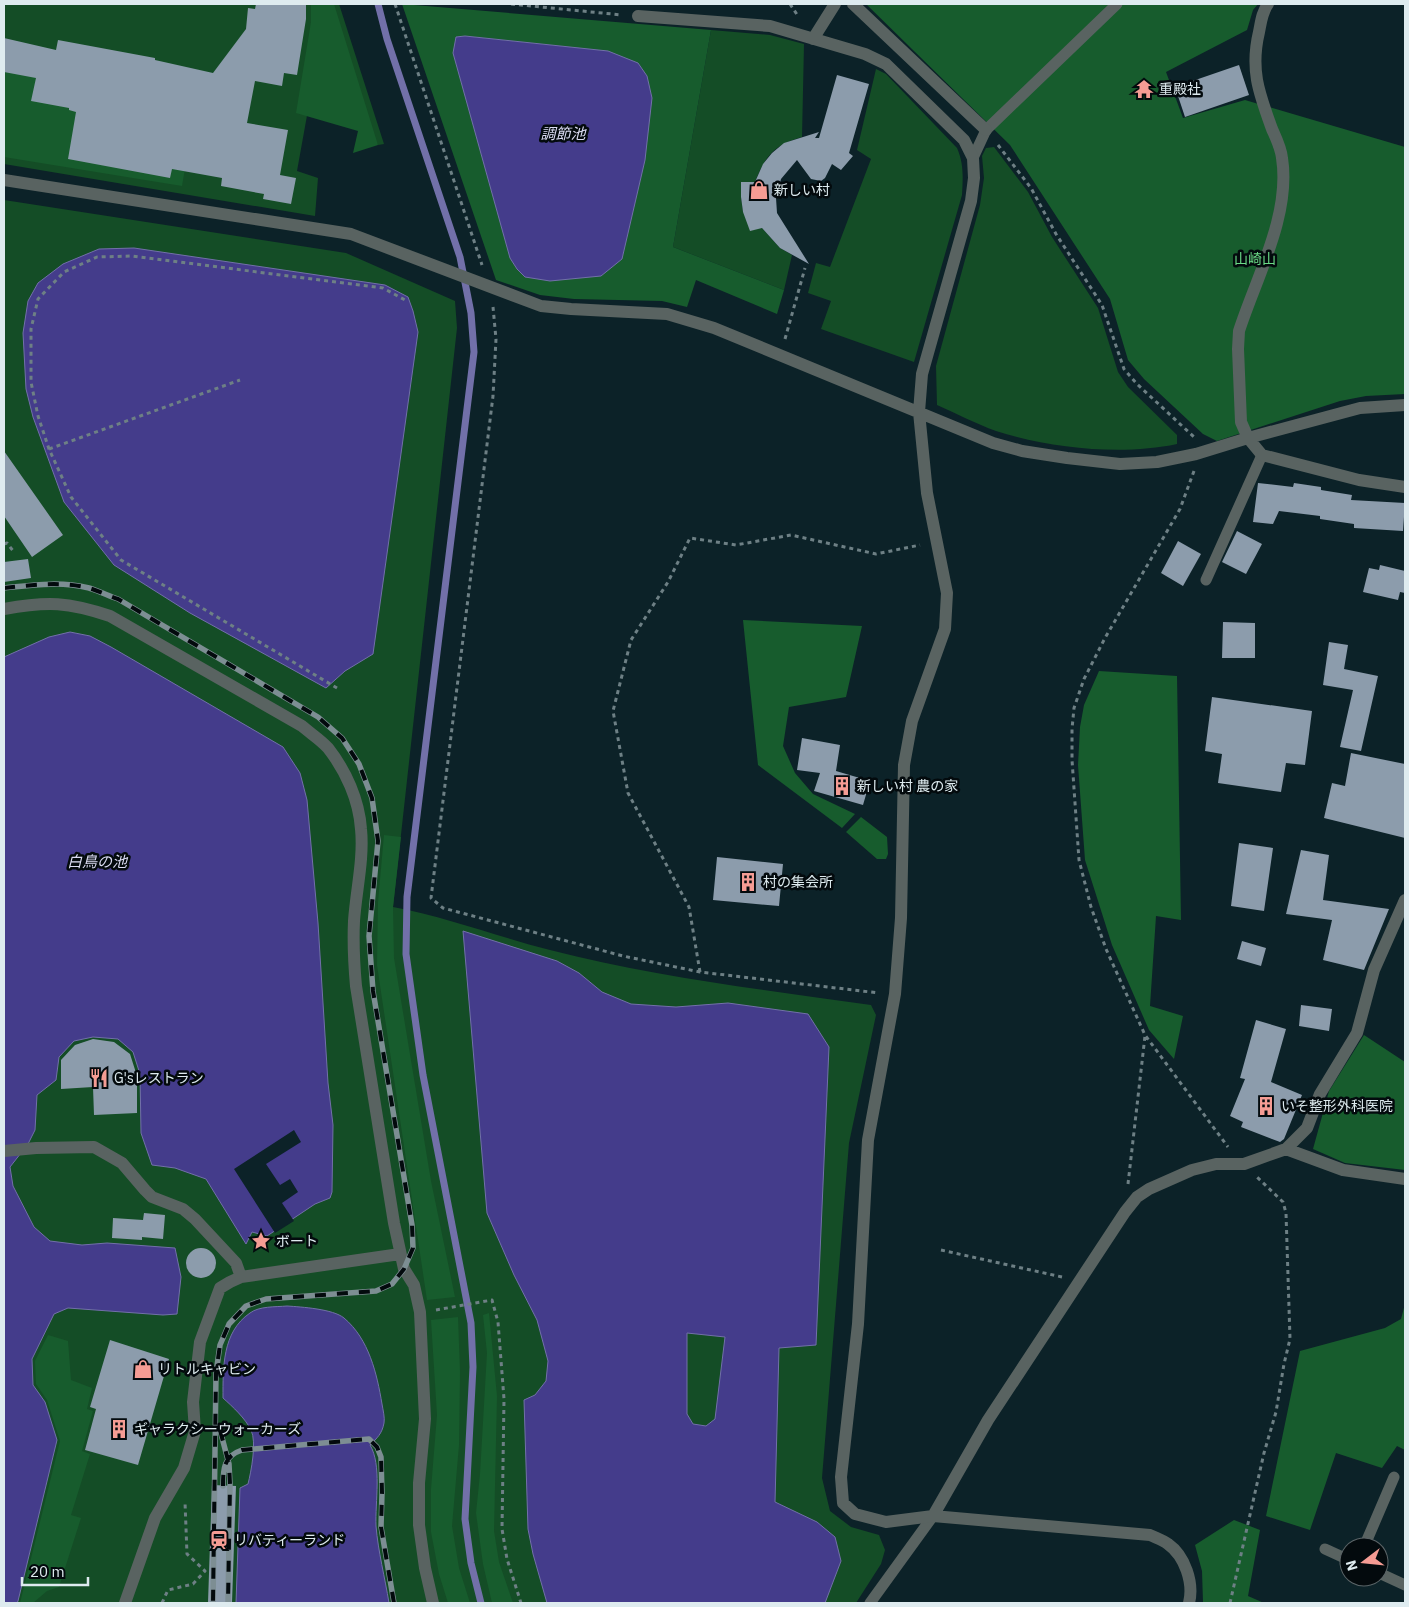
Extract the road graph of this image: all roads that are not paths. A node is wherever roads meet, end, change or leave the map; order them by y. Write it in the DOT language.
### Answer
graph roads {
  1 [pos="835,4"];
  2 [pos="854,4"];
  3 [pos="1118,4"];
  4 [pos="1268,4"];
  5 [pos="638,16"];
  6 [pos="813,39"];
  7 [pos="986,130"];
  8 [pos="973,158"];
  9 [pos="4,180"];
  10 [pos="1405,405"];
  11 [pos="919,412"];
  12 [pos="1248,438"];
  13 [pos="1262,455"];
  14 [pos="1405,487"];
  15 [pos="1206,580"];
  16 [pos="4,609"];
  17 [pos="1405,900"];
  18 [pos="1286,1149"];
  19 [pos="4,1151"];
  20 [pos="1405,1179"];
  21 [pos="400,1254"];
  22 [pos="242,1278"];
  23 [pos="1394,1478"];
  24 [pos="933,1516"];
  25 [pos="1368,1537"];
  26 [pos="1325,1549"];
  27 [pos="1339,1555"];
  28 [pos="1389,1578"];
  29 [pos="1405,1585"];
  30 [pos="125,1603"];
  31 [pos="433,1603"];
  32 [pos="870,1603"];
  33 [pos="1189,1603"];
  1 -- 6 [label="street"];
  2 -- 7 [label="street"];
  3 -- 7 [label="lane"];
  4 -- 12 [label="street"];
  5 -- 6 [label="street"];
  6 -- 8 [label="street"];
  7 -- 8 [label="lane"];
  8 -- 11 [label="street"];
  9 -- 11 [label="street"];
  10 -- 12 [label="street"];
  11 -- 12 [label="street"];
  11 -- 24 [label="street"];
  12 -- 13 [label="street"];
  13 -- 14 [label="street"];
  13 -- 15 [label="lane"];
  16 -- 21 [label="street"];
  17 -- 18 [label="street"];
  18 -- 20 [label="street"];
  18 -- 24 [label="street"];
  19 -- 22 [label="street"];
  21 -- 22 [label="street"];
  21 -- 31 [label="street"];
  22 -- 30 [label="street"];
  23 -- 25 [label="lane"];
  24 -- 32 [label="lane"];
  24 -- 33 [label="street"];
  26 -- 27 [label="lane"];
  28 -- 29 [label="lane"];
}
